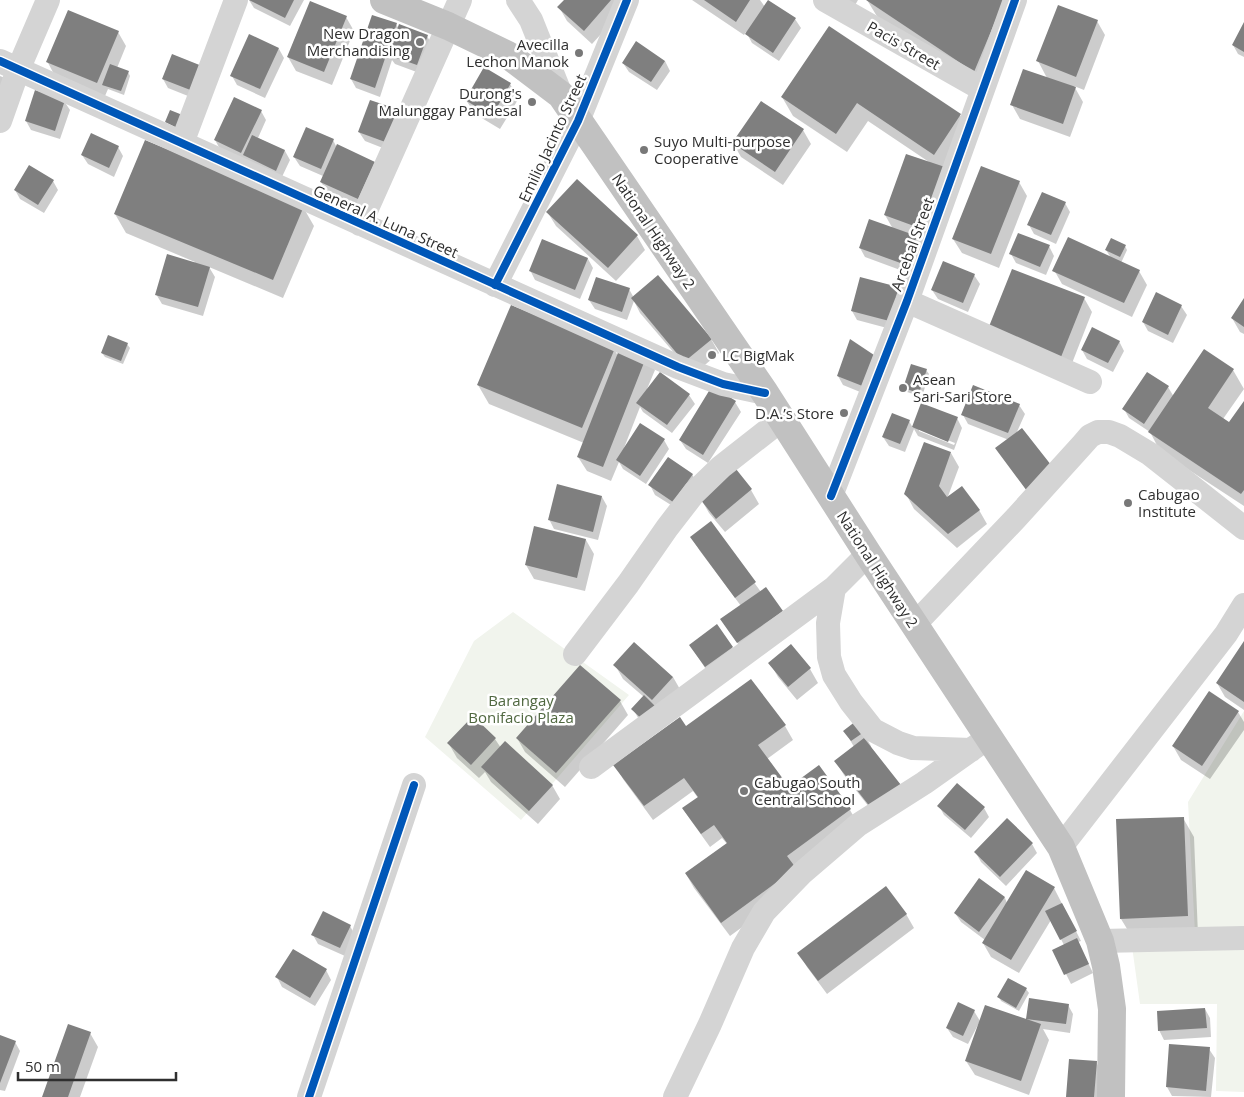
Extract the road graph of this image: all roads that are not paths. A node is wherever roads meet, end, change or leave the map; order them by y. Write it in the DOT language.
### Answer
graph roads {
  1 [pos="48,0"];
  2 [pos="236,0"];
  3 [pos="384,0"];
  4 [pos="460,0"];
  5 [pos="518,0"];
  6 [pos="627,0"];
  7 [pos="825,0"];
  8 [pos="1015,0"];
  9 [pos="448,26"];
  10 [pos="9,66"];
  11 [pos="982,89"];
  12 [pos="561,95"];
  13 [pos="0,121"];
  14 [pos="578,121"];
  15 [pos="182,143"];
  16 [pos="360,224"];
  17 [pos="495,285"];
  18 [pos="907,301"];
  19 [pos="1090,382"];
  20 [pos="765,394"];
  21 [pos="781,420"];
  22 [pos="831,496"];
  23 [pos="1244,528"];
  24 [pos="868,554"];
  25 [pos="834,588"];
  26 [pos="1244,605"];
  27 [pos="914,625"];
  28 [pos="575,654"];
  29 [pos="980,743"];
  30 [pos="591,768"];
  31 [pos="414,784"];
  32 [pos="1061,847"];
  33 [pos="1244,938"];
  34 [pos="1100,941"];
  35 [pos="309,1097"];
  36 [pos="675,1097"];
  37 [pos="1111,1097"];
  1 -- 10 [label="street"];
  2 -- 15 [label="street"];
  3 -- 9 [label="highway, National Highway 2"];
  4 -- 9 [label="street"];
  5 -- 12 [label="street"];
  6 -- 14 [label="street, Emilio Jacinto Street"];
  7 -- 11 [label="street, Pacis Street"];
  8 -- 11 [label="street, Arcebal Street"];
  9 -- 12 [label="highway, National Highway 2"];
  9 -- 16 [label="street"];
  10 -- 13 [label="street"];
  10 -- 15 [label="street, General A. Luna Street"];
  11 -- 18 [label="street, Arcebal Street"];
  12 -- 14 [label="highway, National Highway 2"];
  14 -- 17 [label="street, Emilio Jacinto Street"];
  14 -- 20 [label="highway, National Highway 2"];
  15 -- 16 [label="street, General A. Luna Street"];
  16 -- 17 [label="street, General A. Luna Street"];
  17 -- 20 [label="street, General A. Luna Street"];
  18 -- 19 [label="street"];
  18 -- 22 [label="street, Arcebal Street"];
  20 -- 21 [label="highway, National Highway 2"];
  21 -- 22 [label="highway, National Highway 2"];
  21 -- 28 [label="street"];
  22 -- 24 [label="highway, National Highway 2"];
  23 -- 27 [label="street"];
  24 -- 25 [label="street"];
  24 -- 27 [label="highway, National Highway 2"];
  25 -- 29 [label="street"];
  25 -- 30 [label="street"];
  26 -- 32 [label="street"];
  27 -- 29 [label="highway, National Highway 2"];
  29 -- 32 [label="highway, National Highway 2"];
  29 -- 36 [label="street"];
  31 -- 35 [label="street"];
  32 -- 34 [label="highway, National Highway 2"];
  33 -- 34 [label="street"];
  34 -- 37 [label="highway, National Highway 2"];
}
